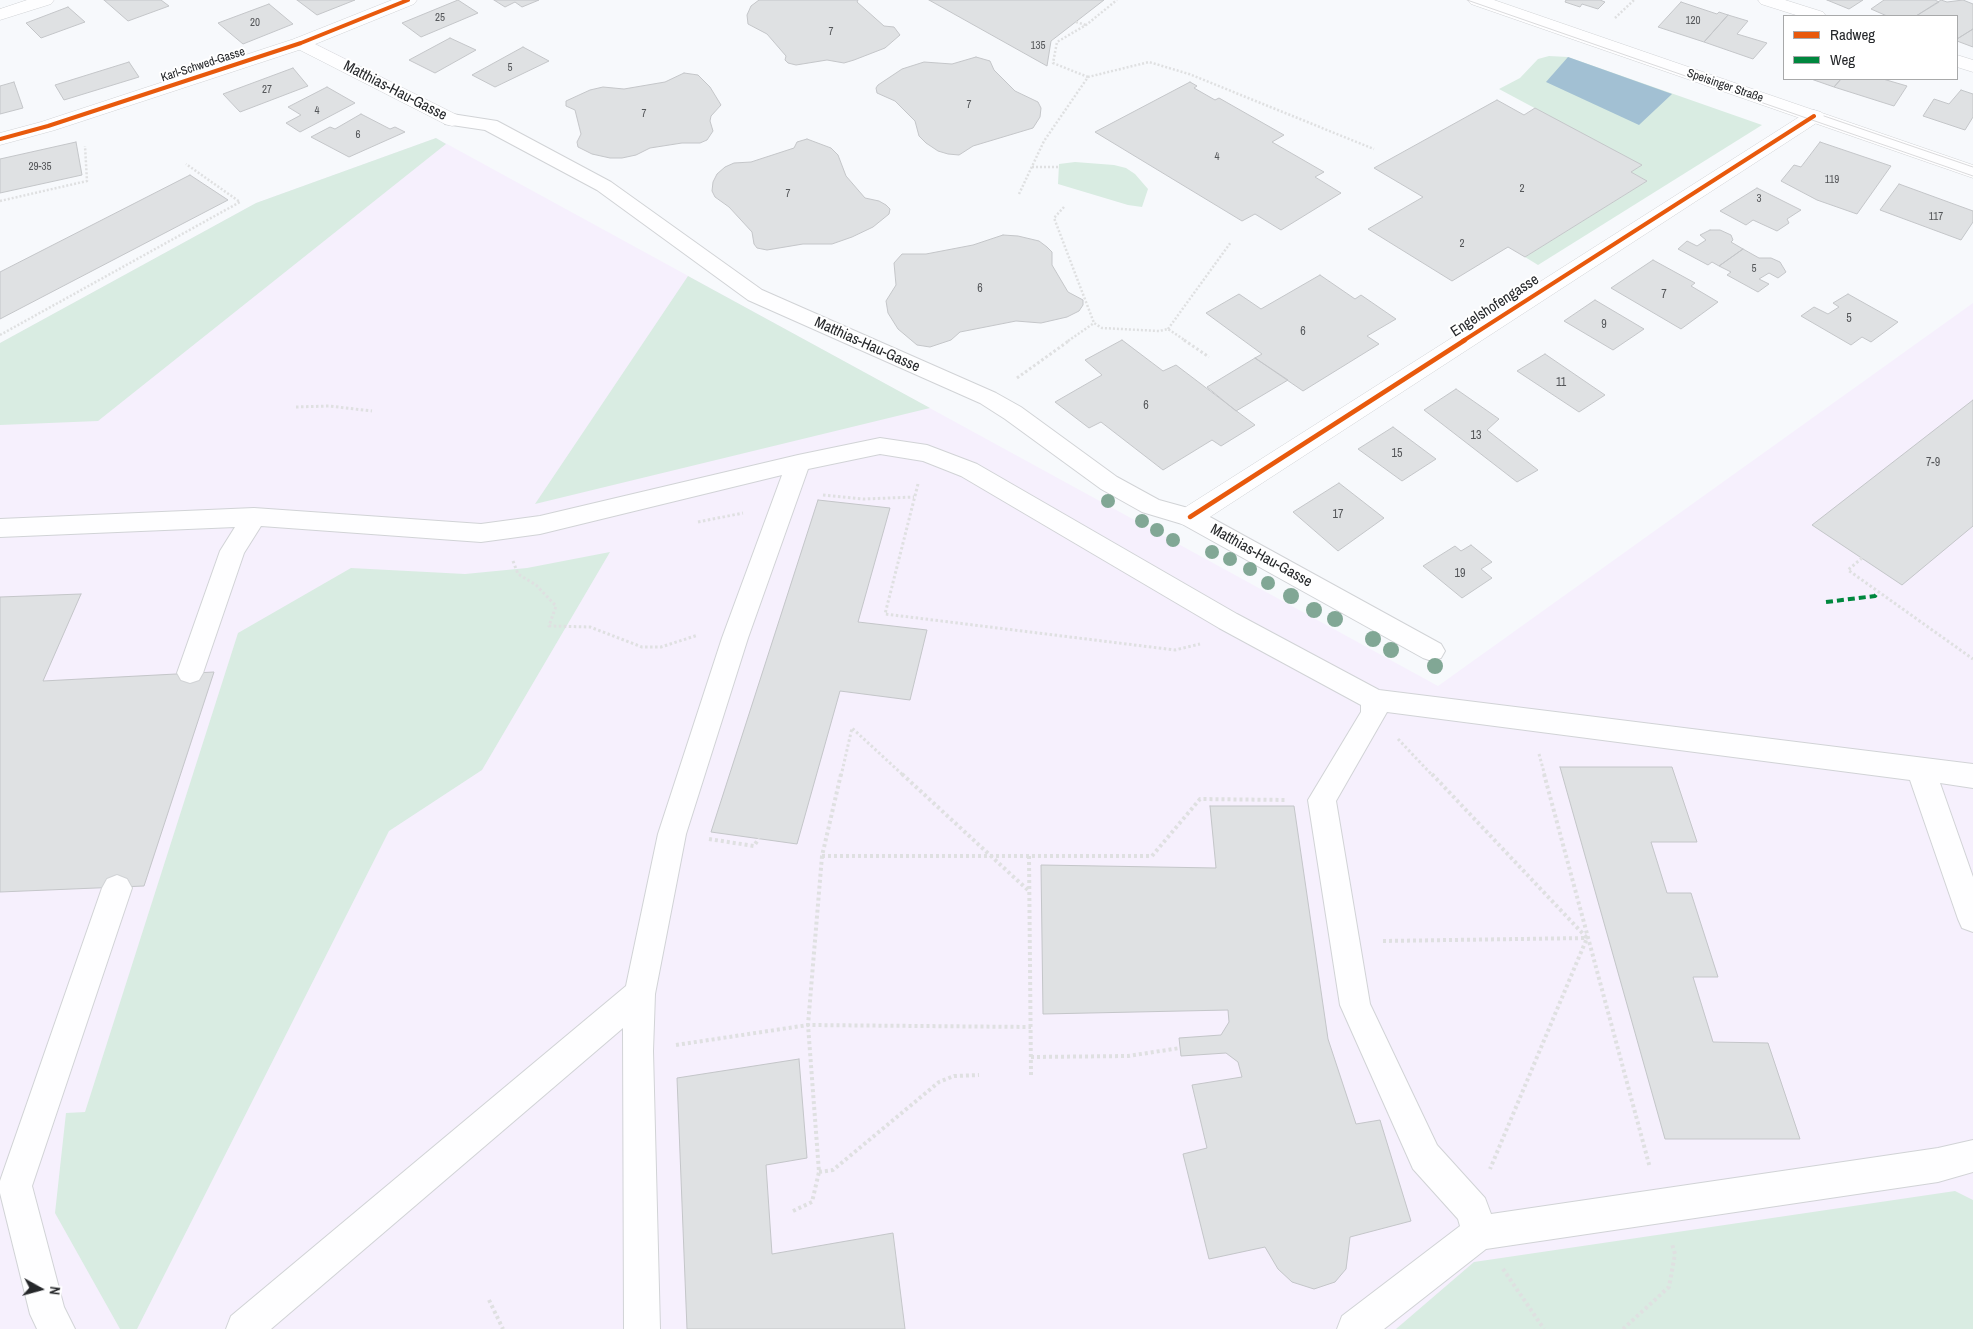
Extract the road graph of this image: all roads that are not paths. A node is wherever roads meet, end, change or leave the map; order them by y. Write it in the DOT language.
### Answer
graph roads {
  1 [pos="45,0"];
  2 [pos="408,0"];
  3 [pos="1477,0"];
  4 [pos="1767,0"];
  5 [pos="0,15"];
  6 [pos="1815,15"];
  7 [pos="301,43"];
  8 [pos="1958,61"];
  9 [pos="1973,66"];
  10 [pos="1814,116"];
  11 [pos="452,120"];
  12 [pos="0,139"];
  13 [pos="1973,172"];
  14 [pos="798,463"];
  15 [pos="254,517"];
  16 [pos="1190,517"];
  17 [pos="0,528"];
  18 [pos="1432,651"];
  19 [pos="190,674"];
  20 [pos="1374,706"];
  21 [pos="1922,770"];
  22 [pos="1973,776"];
  23 [pos="117,888"];
  24 [pos="1973,919"];
  25 [pos="640,994"];
  26 [pos="1973,1156"];
  27 [pos="1476,1221"];
  28 [pos="57,1329"];
  29 [pos="244,1329"];
  30 [pos="642,1329"];
  31 [pos="1356,1329"];
  1 -- 5 [label="street"];
  2 -- 7 [label="street, Karl-Schwed-Gasse"];
  3 -- 10 [label="street, Speisinger Straße"];
  4 -- 6 [label="street"];
  7 -- 11 [label="street, Matthias-Hau-Gasse"];
  7 -- 12 [label="street, Karl-Schwed-Gasse"];
  8 -- 9 [label="street"];
  10 -- 13 [label="street, Speisinger Straße"];
  10 -- 16 [label="street, Engelshofengasse"];
  11 -- 16 [label="lane, Matthias-Hau-Gasse"];
  14 -- 15 [label="lane"];
  14 -- 20 [label="lane"];
  14 -- 25 [label="lane"];
  15 -- 17 [label="lane"];
  15 -- 19 [label="lane"];
  16 -- 18 [label="lane, Matthias-Hau-Gasse"];
  20 -- 21 [label="lane"];
  20 -- 27 [label="lane"];
  21 -- 22 [label="lane"];
  21 -- 24 [label="lane"];
  23 -- 28 [label="lane"];
  25 -- 29 [label="lane"];
  25 -- 30 [label="lane"];
  26 -- 27 [label="lane"];
  27 -- 31 [label="lane"];
}
